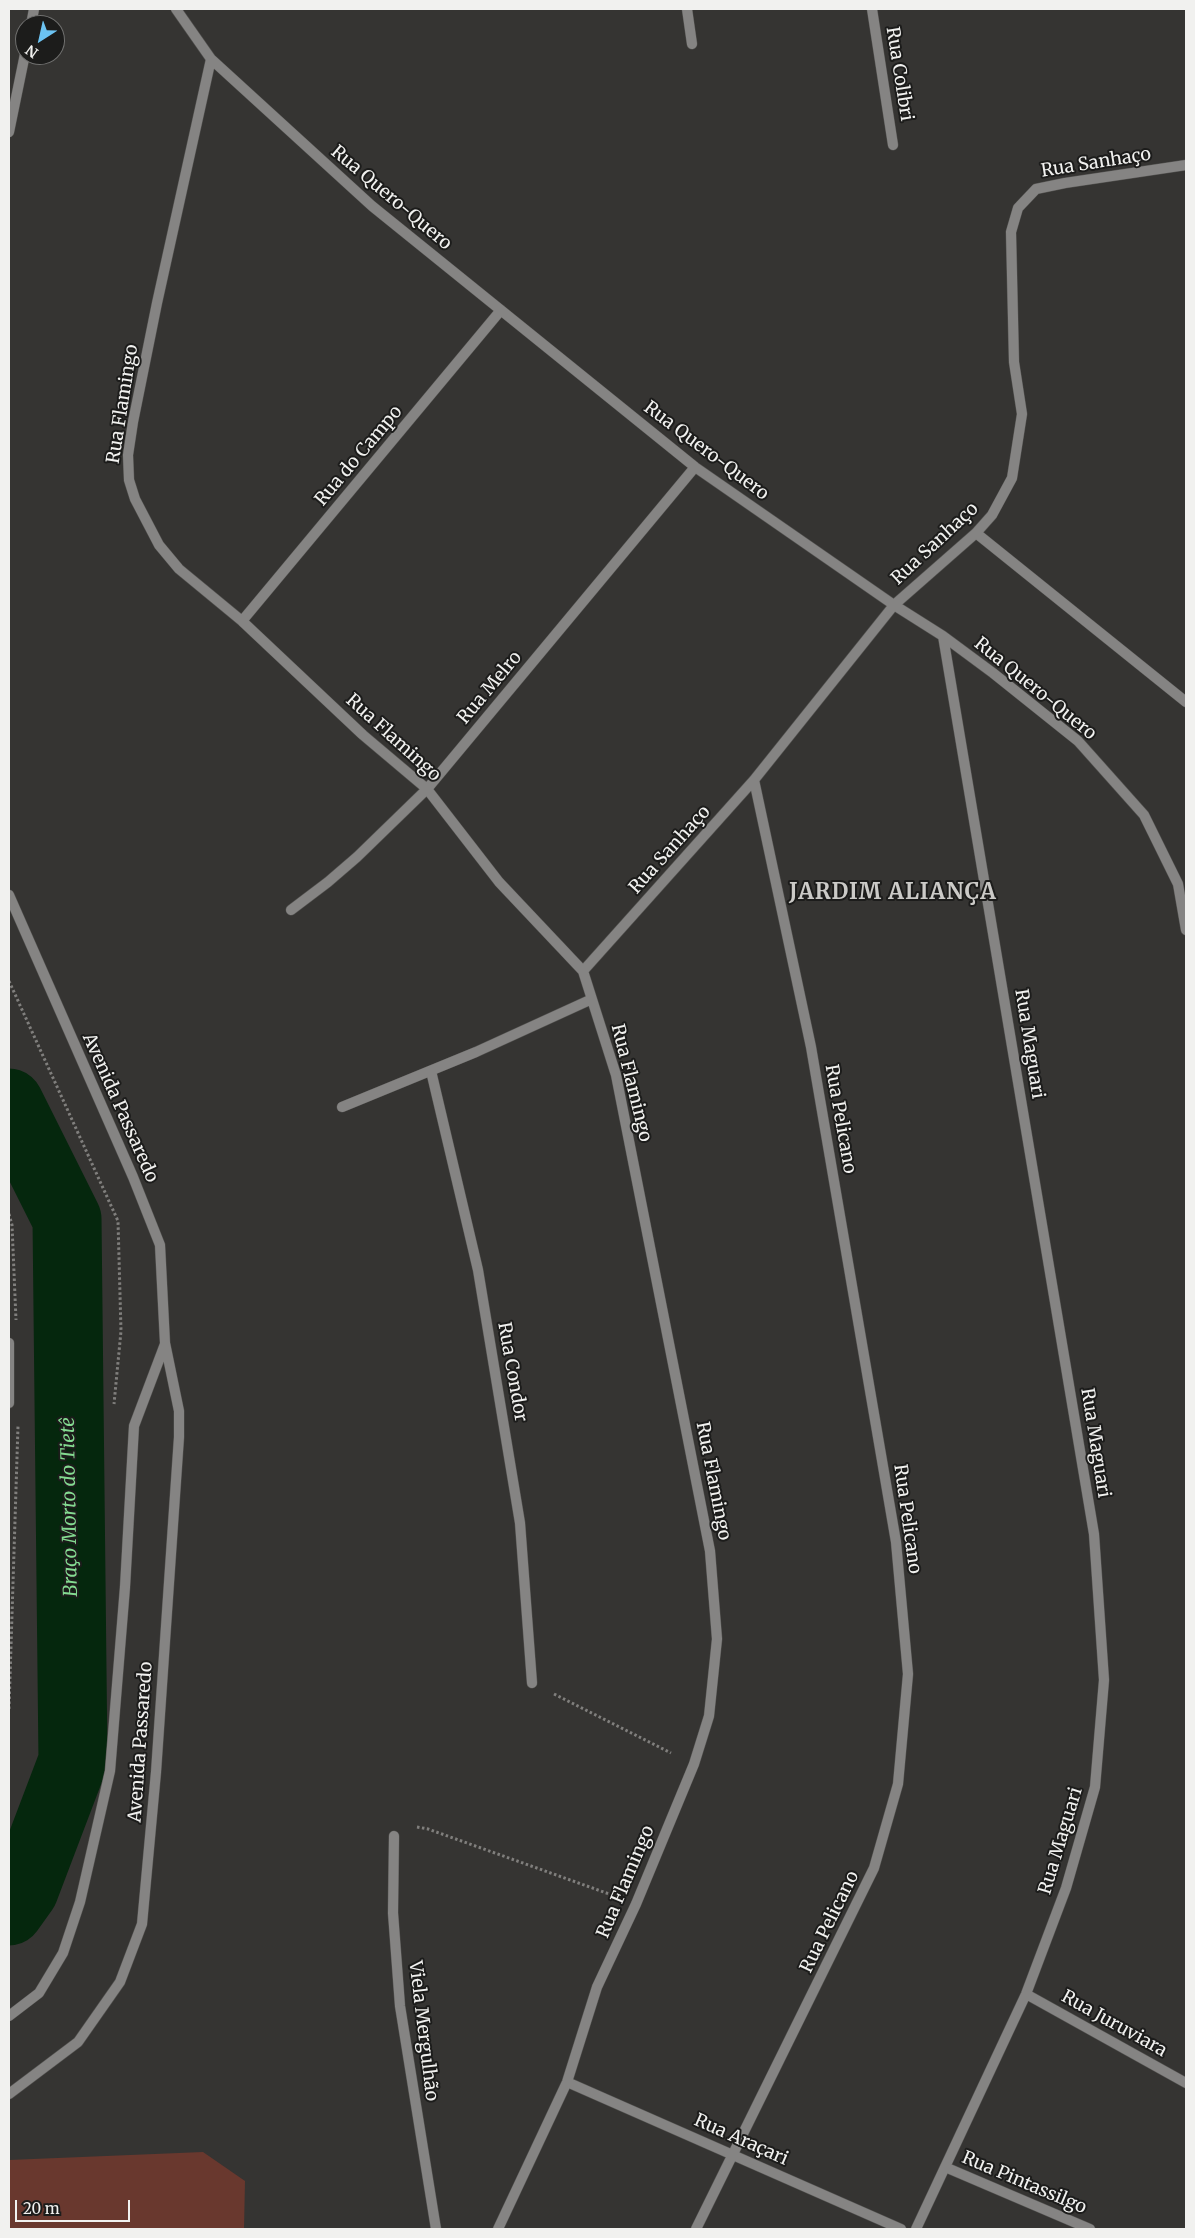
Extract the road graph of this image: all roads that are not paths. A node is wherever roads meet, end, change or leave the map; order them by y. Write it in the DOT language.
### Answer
graph roads {
  1 [pos="176,9"];
  2 [pos="687,9"];
  3 [pos="872,9"];
  4 [pos="692,44"];
  5 [pos="211,59"];
  6 [pos="23,65"];
  7 [pos="9,132"];
  8 [pos="893,145"];
  9 [pos="1186,165"];
  10 [pos="501,310"];
  11 [pos="695,467"];
  12 [pos="976,533"];
  13 [pos="894,605"];
  14 [pos="242,622"];
  15 [pos="942,636"];
  16 [pos="1186,702"];
  17 [pos="754,780"];
  18 [pos="427,789"];
  19 [pos="9,895"];
  20 [pos="291,910"];
  21 [pos="1186,930"];
  22 [pos="583,971"];
  23 [pos="592,999"];
  24 [pos="431,1071"];
  25 [pos="342,1107"];
  26 [pos="9,1343"];
  27 [pos="165,1343"];
  28 [pos="9,1403"];
  29 [pos="532,1683"];
  30 [pos="394,1836"];
  31 [pos="1026,1994"];
  32 [pos="9,2016"];
  33 [pos="567,2082"];
  34 [pos="1186,2083"];
  35 [pos="9,2094"];
  36 [pos="734,2154"];
  37 [pos="945,2167"];
  38 [pos="436,2229"];
  39 [pos="498,2229"];
  40 [pos="696,2229"];
  41 [pos="901,2229"];
  42 [pos="916,2229"];
  43 [pos="1090,2229"];
  1 -- 5 [label="street, Rua Quero-Quero"];
  2 -- 4 [label="street"];
  3 -- 8 [label="street, Rua Colibri"];
  5 -- 10 [label="street, Rua Quero-Quero"];
  5 -- 14 [label="street, Rua Flamingo"];
  6 -- 7 [label="street"];
  9 -- 12 [label="street, Rua Sanhaço"];
  10 -- 11 [label="street, Rua Quero-Quero"];
  10 -- 14 [label="street, Rua do Campo"];
  11 -- 13 [label="street, Rua Quero-Quero"];
  11 -- 18 [label="street, Rua Melro"];
  12 -- 13 [label="street, Rua Sanhaço"];
  12 -- 16 [label="street"];
  13 -- 15 [label="street, Rua Quero-Quero"];
  13 -- 17 [label="street, Rua Sanhaço"];
  14 -- 18 [label="street, Rua Flamingo"];
  15 -- 21 [label="street, Rua Quero-Quero"];
  15 -- 31 [label="street, Rua Maguari"];
  17 -- 22 [label="street, Rua Sanhaço"];
  17 -- 36 [label="street, Rua Pelicano"];
  18 -- 20 [label="street, Rua Melro"];
  18 -- 22 [label="street, Rua Flamingo"];
  19 -- 27 [label="street, Avenida Passaredo"];
  22 -- 23 [label="street, Rua Flamingo"];
  23 -- 24 [label="street"];
  23 -- 33 [label="street, Rua Flamingo"];
  24 -- 25 [label="street"];
  24 -- 29 [label="street, Rua Condor"];
  26 -- 28 [label="street"];
  27 -- 32 [label="street, Avenida Passaredo"];
  27 -- 35 [label="street, Avenida Passaredo"];
  30 -- 38 [label="street, Viela Mergulhão"];
  31 -- 34 [label="street, Rua Juruviara"];
  31 -- 37 [label="street, Rua Maguari"];
  33 -- 36 [label="street, Rua Araçari"];
  33 -- 39 [label="street, Rua Flamingo"];
  36 -- 40 [label="street, Rua Pelicano"];
  36 -- 41 [label="street, Rua Araçari"];
  37 -- 42 [label="street, Rua Maguari"];
  37 -- 43 [label="street, Rua Pintassilgo"];
}
